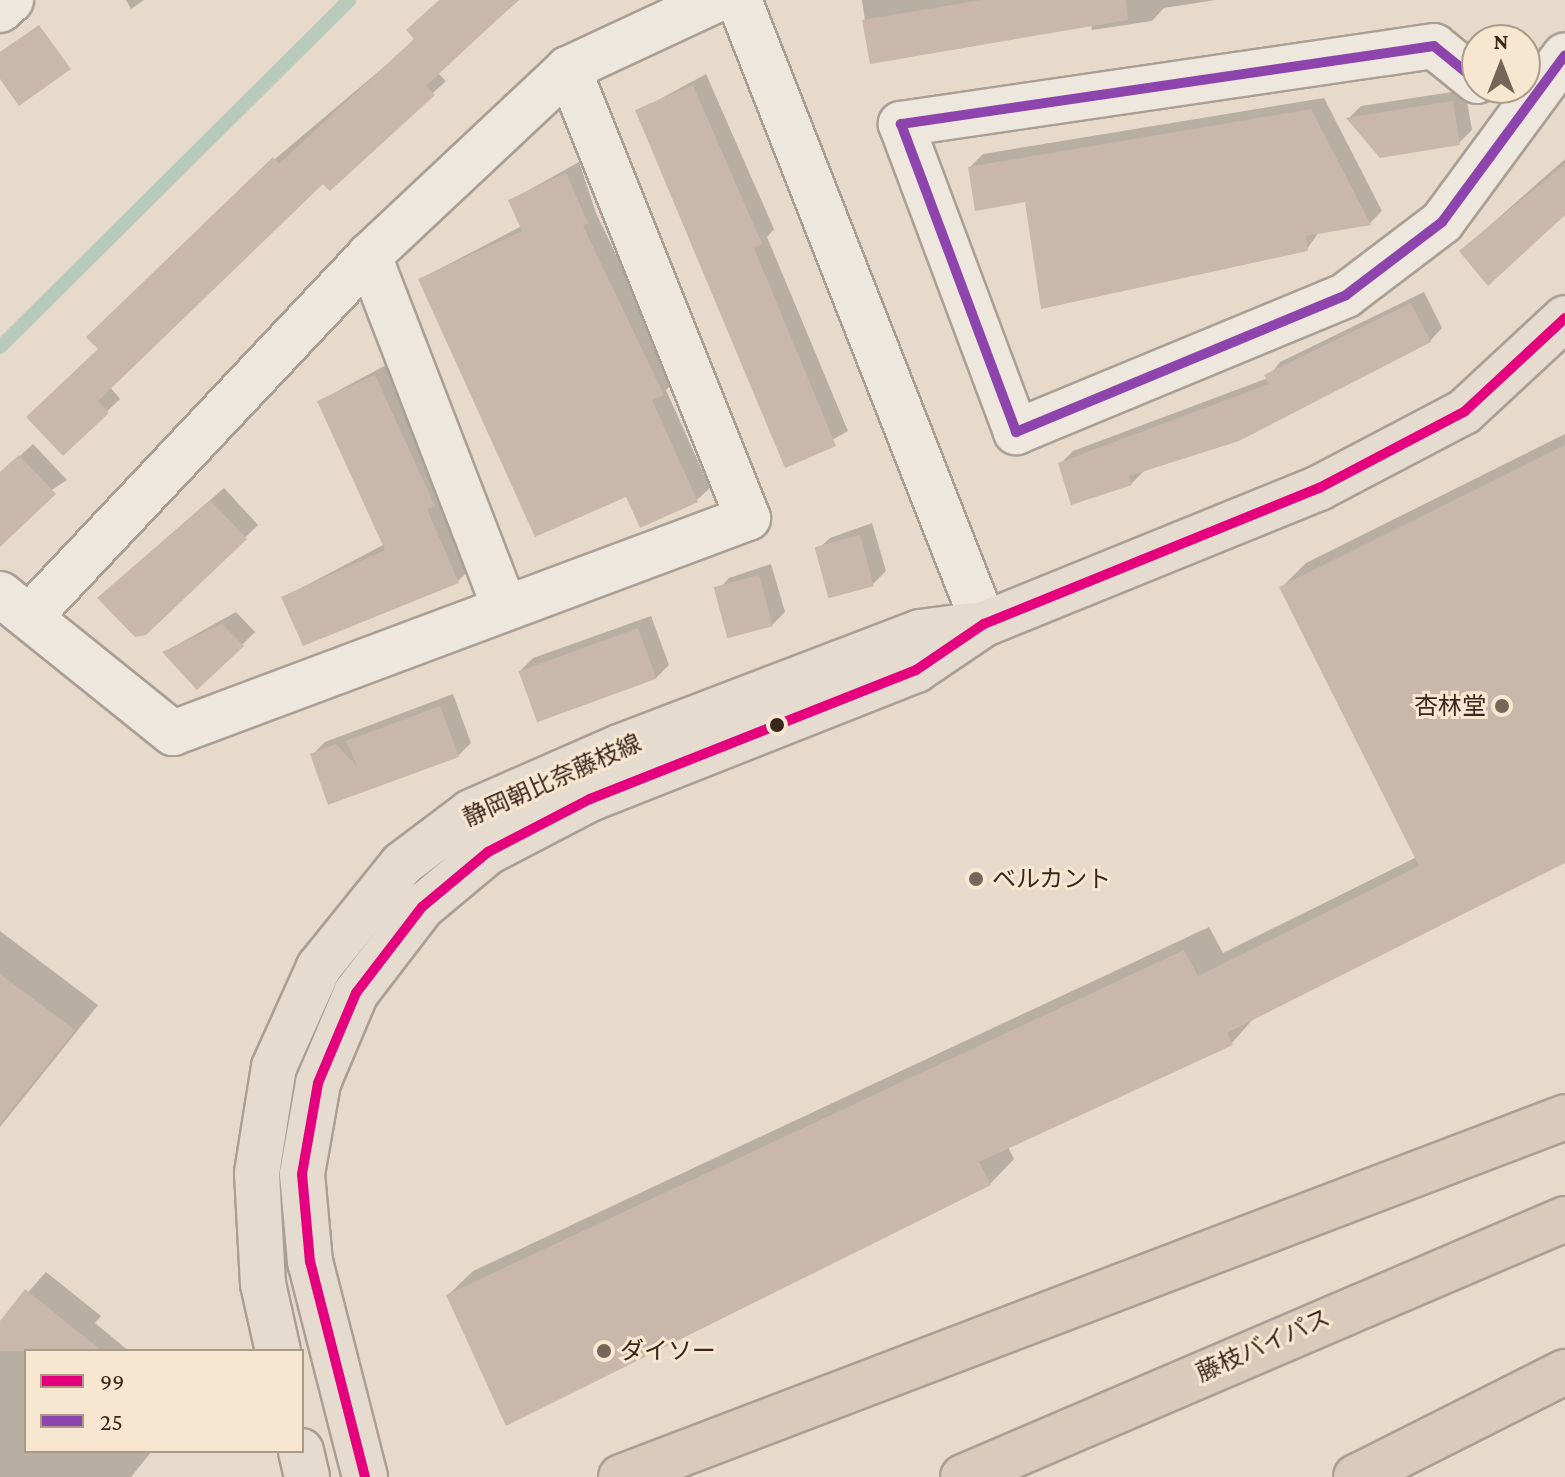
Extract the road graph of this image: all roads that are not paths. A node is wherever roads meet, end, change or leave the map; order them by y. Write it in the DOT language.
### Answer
graph roads {
  1 [pos="11,0"];
  2 [pos="716,0"];
  3 [pos="739,0"];
  4 [pos="0,10"];
  5 [pos="1565,55"];
  6 [pos="1461,68"];
  7 [pos="568,69"];
  8 [pos="1506,104"];
  9 [pos="1524,119"];
  10 [pos="369,256"];
  11 [pos="1565,318"];
  12 [pos="14,606"];
  13 [pos="505,608"];
  14 [pos="984,624"];
  15 [pos="1565,1117"];
  16 [pos="1565,1219"];
  17 [pos="278,1349"];
  18 [pos="1565,1372"];
  19 [pos="301,1453"];
  20 [pos="307,1477"];
  21 [pos="365,1477"];
  22 [pos="621,1477"];
  23 [pos="963,1477"];
  24 [pos="1356,1477"];
  1 -- 4 [label="street"];
  2 -- 7 [label="street"];
  3 -- 14 [label="street"];
  5 -- 9 [label="street"];
  6 -- 9 [label="street"];
  7 -- 10 [label="street"];
  7 -- 13 [label="street"];
  8 -- 9 [label="street"];
  10 -- 12 [label="street"];
  10 -- 13 [label="street"];
  11 -- 14 [label="main road, 静岡朝比奈藤枝線"];
  12 -- 13 [label="street"];
  14 -- 17 [label="main road, 静岡朝比奈藤枝線"];
  14 -- 21 [label="main road, 静岡朝比奈藤枝線"];
  15 -- 22 [label="highway"];
  16 -- 23 [label="highway, 藤枝バイパス"];
  18 -- 24 [label="highway"];
  19 -- 20 [label="main road"];
}
